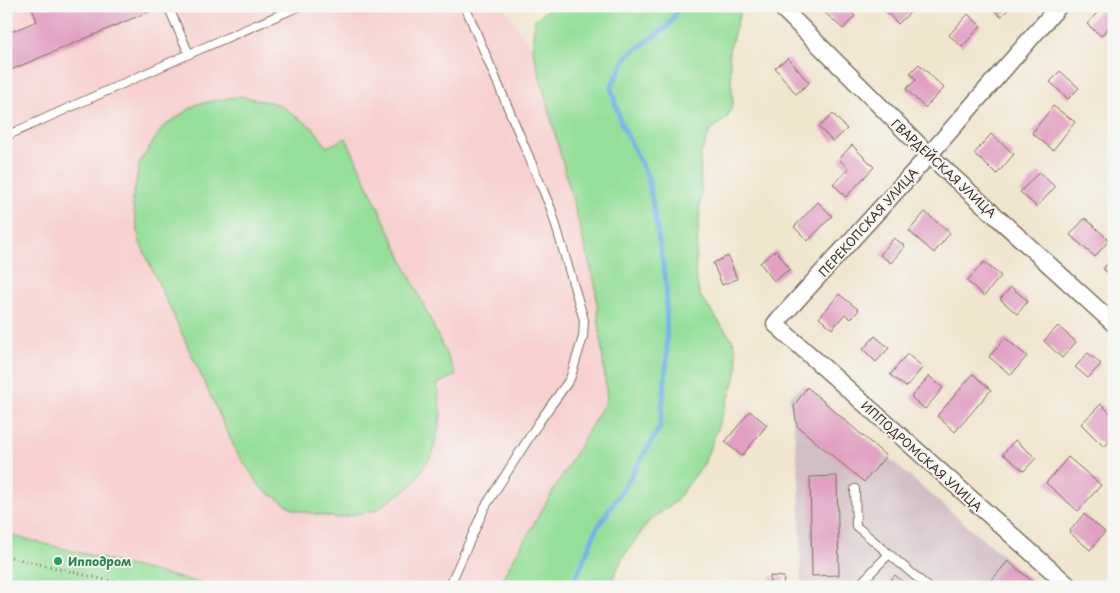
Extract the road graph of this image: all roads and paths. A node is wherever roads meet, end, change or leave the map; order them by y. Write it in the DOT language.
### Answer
graph roads {
  1 [pos="168,6"];
  2 [pos="300,6"];
  3 [pos="465,6"];
  4 [pos="780,6"];
  5 [pos="1059,6"];
  6 [pos="189,54"];
  7 [pos="6,136"];
  8 [pos="929,155"];
  9 [pos="775,324"];
  10 [pos="1114,324"];
  11 [pos="854,490"];
  12 [pos="889,554"];
  13 [pos="6,556"];
  14 [pos="135,587"];
  15 [pos="450,587"];
  16 [pos="857,587"];
  17 [pos="928,587"];
  18 [pos="1070,587"];
  1 -- 6 [label="lane"];
  2 -- 6 [label="lane"];
  3 -- 15 [label="lane"];
  4 -- 8 [label="street, ГВАРДЕЙСКАЯ УЛИЦА"];
  5 -- 8 [label="street, ПЕРЕКОПСКАЯ УЛИЦА"];
  6 -- 7 [label="lane"];
  8 -- 9 [label="street, ПЕРЕКОПСКАЯ УЛИЦА"];
  8 -- 10 [label="street, ГВАРДЕЙСКАЯ УЛИЦА"];
  9 -- 18 [label="street, ИППОДРОМСКАЯ УЛИЦА"];
  11 -- 12 [label="lane"];
  12 -- 16 [label="lane"];
  12 -- 17 [label="lane"];
  13 -- 14 [label="path"];
}
